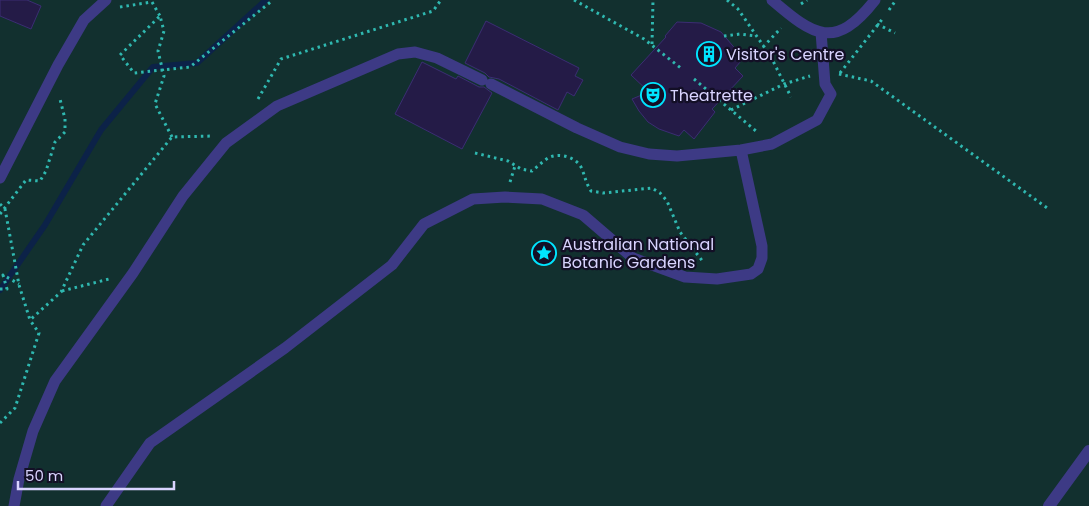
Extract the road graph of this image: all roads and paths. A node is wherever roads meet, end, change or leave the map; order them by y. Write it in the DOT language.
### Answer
graph roads {
  1 [pos="106,0"];
  2 [pos="115,0"];
  3 [pos="273,0"];
  4 [pos="441,0"];
  5 [pos="574,0"];
  6 [pos="653,0"];
  7 [pos="727,0"];
  8 [pos="772,0"];
  9 [pos="875,0"];
  10 [pos="896,0"];
  11 [pos="120,7"];
  12 [pos="118,12"];
  13 [pos="160,16"];
  14 [pos="784,24"];
  15 [pos="821,32"];
  16 [pos="724,36"];
  17 [pos="756,36"];
  18 [pos="652,45"];
  19 [pos="763,47"];
  20 [pos="811,68"];
  21 [pos="682,69"];
  22 [pos="839,74"];
  23 [pos="824,75"];
  24 [pos="812,76"];
  25 [pos="694,78"];
  26 [pos="784,84"];
  27 [pos="63,92"];
  28 [pos="791,97"];
  29 [pos="256,103"];
  30 [pos="730,110"];
  31 [pos="214,136"];
  32 [pos="172,137"];
  33 [pos="772,144"];
  34 [pos="741,150"];
  35 [pos="475,153"];
  36 [pos="0,178"];
  37 [pos="0,204"];
  38 [pos="5,209"];
  39 [pos="1050,210"];
  40 [pos="0,214"];
  41 [pos="133,273"];
  42 [pos="717,279"];
  43 [pos="19,284"];
  44 [pos="0,289"];
  45 [pos="61,292"];
  46 [pos="30,320"];
  47 [pos="0,423"];
  48 [pos="1089,451"];
  49 [pos="14,506"];
  50 [pos="106,506"];
  51 [pos="1050,506"];
  1 -- 36 [label="lane"];
  2 -- 11 [label="path"];
  3 -- 13 [label="path"];
  4 -- 29 [label="path"];
  5 -- 18 [label="path"];
  6 -- 18 [label="path"];
  7 -- 17 [label="path"];
  8 -- 15 [label="lane"];
  9 -- 15 [label="lane"];
  10 -- 22 [label="path"];
  11 -- 12 [label="path"];
  11 -- 13 [label="path"];
  13 -- 32 [label="path"];
  14 -- 19 [label="path"];
  15 -- 23 [label="lane"];
  16 -- 17 [label="path"];
  17 -- 19 [label="path"];
  18 -- 21 [label="path"];
  19 -- 26 [label="path"];
  20 -- 24 [label="path"];
  22 -- 23 [label="path"];
  22 -- 39 [label="path"];
  23 -- 24 [label="path"];
  23 -- 33 [label="lane"];
  24 -- 26 [label="path"];
  25 -- 30 [label="path"];
  26 -- 28 [label="path"];
  26 -- 30 [label="path"];
  27 -- 38 [label="path"];
  30 -- 33 [label="path"];
  31 -- 32 [label="path"];
  32 -- 45 [label="path"];
  33 -- 34 [label="lane"];
  34 -- 41 [label="lane"];
  34 -- 42 [label="lane"];
  35 -- 42 [label="path"];
  37 -- 38 [label="path"];
  38 -- 40 [label="path"];
  38 -- 43 [label="path"];
  41 -- 45 [label="path"];
  41 -- 49 [label="lane"];
  42 -- 50 [label="lane"];
  43 -- 44 [label="path"];
  43 -- 46 [label="path"];
  45 -- 46 [label="path"];
  46 -- 47 [label="path"];
  48 -- 51 [label="street"];
}
